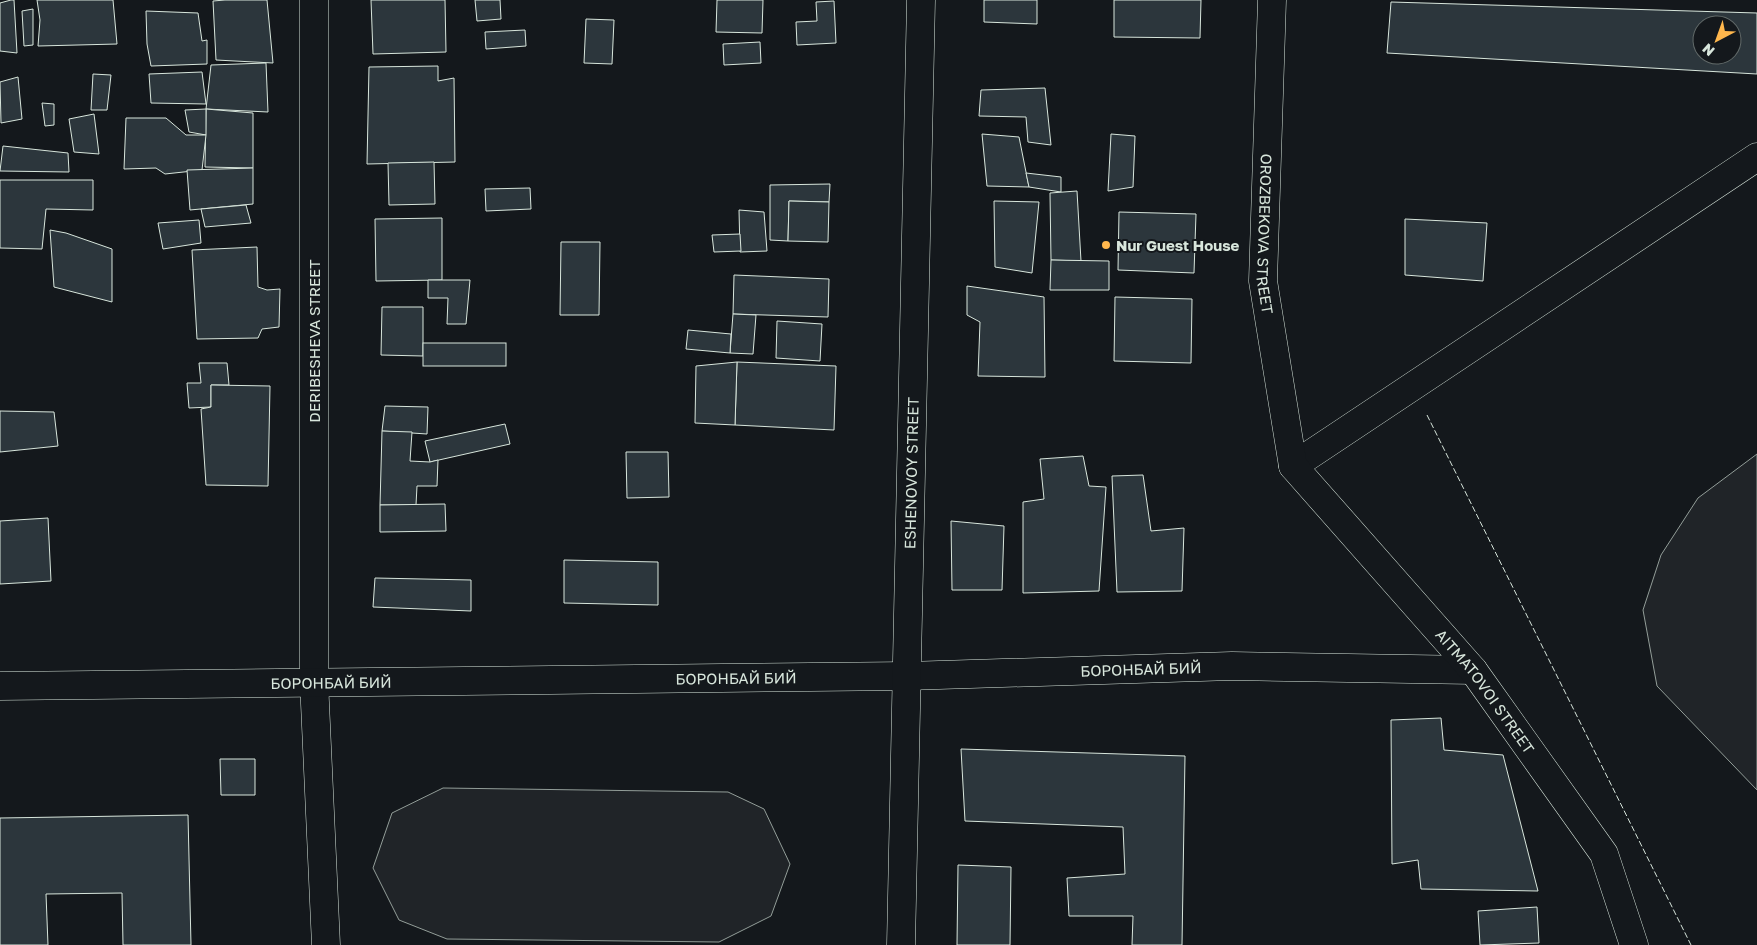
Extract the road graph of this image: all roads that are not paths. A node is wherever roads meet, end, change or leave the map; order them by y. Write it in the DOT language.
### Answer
graph roads {
  1 [pos="314,0"];
  2 [pos="921,0"];
  3 [pos="1272,0"];
  4 [pos="1757,158"];
  5 [pos="1293,466"];
  6 [pos="1473,670"];
  7 [pos="907,676"];
  8 [pos="314,681"];
  9 [pos="0,686"];
  10 [pos="326,945"];
  11 [pos="901,945"];
  12 [pos="1634,945"];
  1 -- 8 [label="street, DERIBESHEVA STREET"];
  2 -- 7 [label="street, ESHENOVOY STREET"];
  3 -- 5 [label="street, OROZBEKOVA STREET"];
  4 -- 5 [label="street"];
  5 -- 6 [label="street, AITMATOVOI STREET"];
  6 -- 7 [label="street, БОРОНБАЙ БИЙ"];
  6 -- 12 [label="street, AITMATOVOI STREET"];
  7 -- 8 [label="street, БОРОНБАЙ БИЙ"];
  7 -- 11 [label="street, ESHENOVOY STREET"];
  8 -- 9 [label="street, БОРОНБАЙ БИЙ"];
  8 -- 10 [label="street, DERIBESHEVA STREET"];
}
